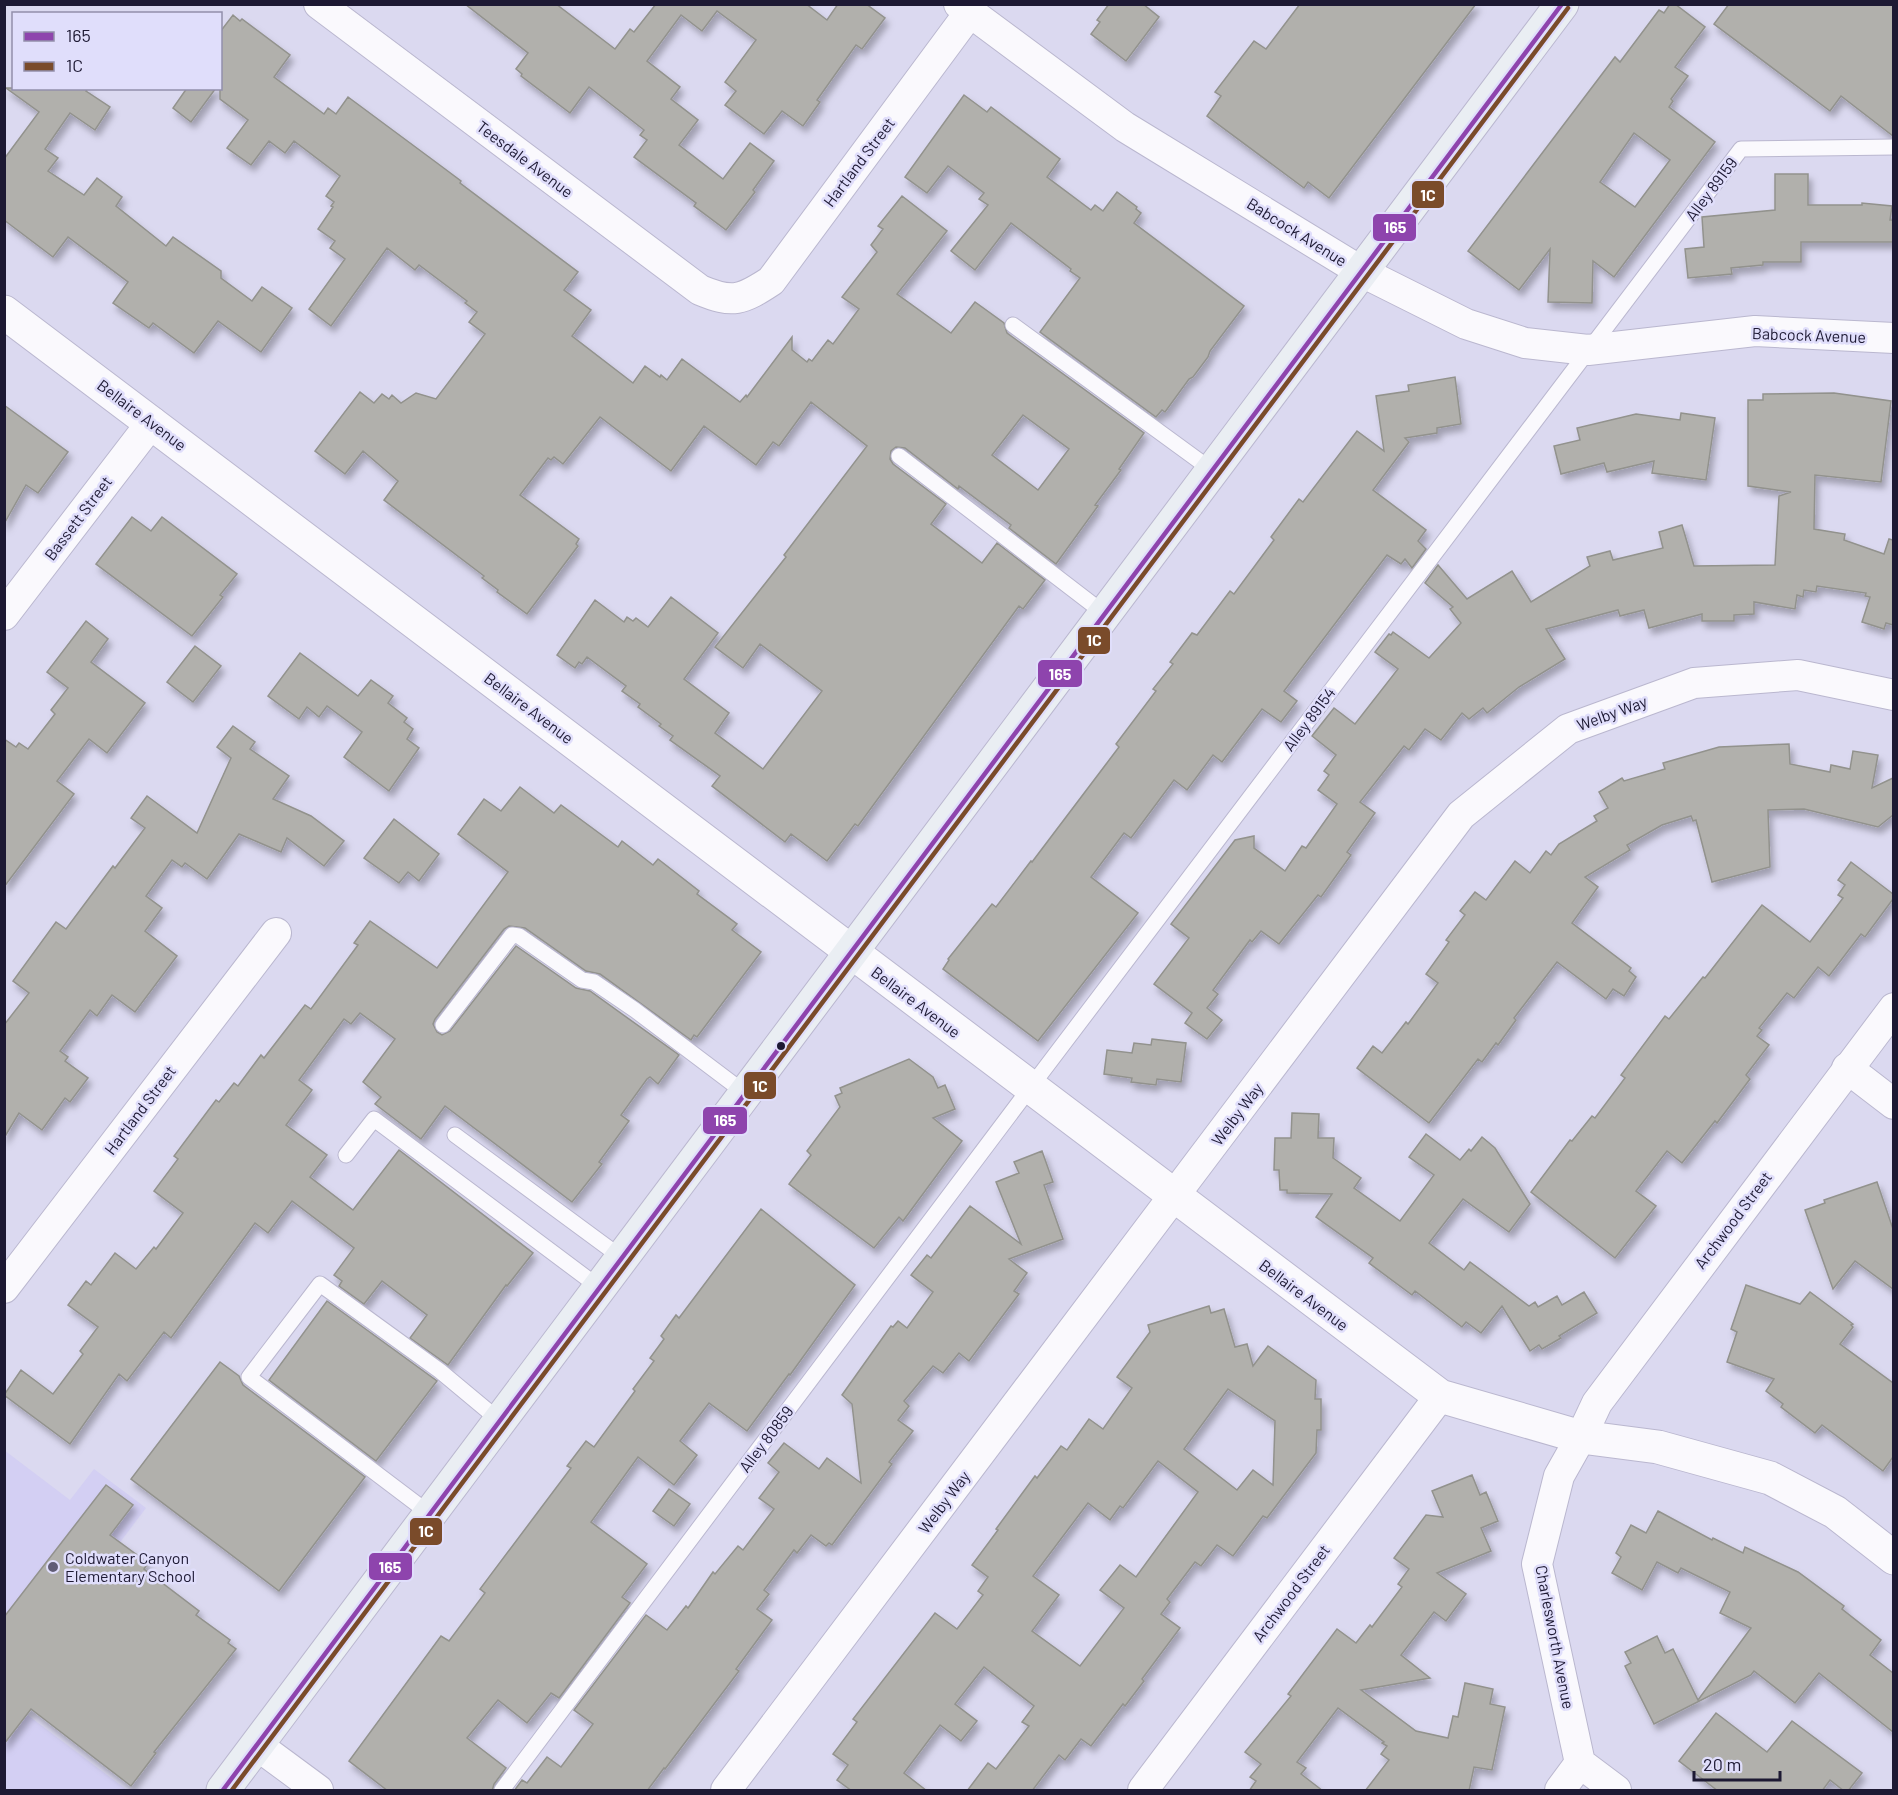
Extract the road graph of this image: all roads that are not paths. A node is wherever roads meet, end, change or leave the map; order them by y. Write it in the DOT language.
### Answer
graph roads {
  1 [pos="319,4"];
  2 [pos="1562,4"];
  3 [pos="975,10"];
  4 [pos="1893,147"];
  5 [pos="1362,272"];
  6 [pos="736,299"];
  7 [pos="4,312"];
  8 [pos="1012,325"];
  9 [pos="1893,338"];
  10 [pos="1588,350"];
  11 [pos="152,422"];
  12 [pos="899,456"];
  13 [pos="1213,471"];
  14 [pos="1105,614"];
  15 [pos="4,615"];
  16 [pos="1893,695"];
  17 [pos="276,933"];
  18 [pos="850,952"];
  19 [pos="1893,1008"];
  20 [pos="443,1025"];
  21 [pos="1847,1068"];
  22 [pos="1030,1088"];
  23 [pos="745,1093"];
  24 [pos="1893,1104"];
  25 [pos="454,1136"];
  26 [pos="346,1155"];
  27 [pos="1175,1197"];
  28 [pos="622,1258"];
  29 [pos="4,1288"];
  30 [pos="600,1288"];
  31 [pos="1440,1396"];
  32 [pos="500,1421"];
  33 [pos="1581,1437"];
  34 [pos="430,1514"];
  35 [pos="1893,1558"];
  36 [pos="257,1745"];
  37 [pos="1580,1763"];
  38 [pos="223,1791"];
  39 [pos="318,1791"];
  40 [pos="502,1791"];
  41 [pos="726,1791"];
  42 [pos="1143,1791"];
  43 [pos="1560,1791"];
  44 [pos="1616,1791"];
  1 -- 6 [label="street, Teesdale Avenue"];
  2 -- 5 [label="main road"];
  3 -- 5 [label="street, Babcock Avenue"];
  3 -- 6 [label="street, Hartland Street"];
  4 -- 10 [label="lane, Alley 89159"];
  5 -- 10 [label="street, Babcock Avenue"];
  5 -- 13 [label="main road"];
  7 -- 11 [label="street, Bellaire Avenue"];
  8 -- 13 [label="lane"];
  9 -- 10 [label="street, Babcock Avenue"];
  10 -- 22 [label="lane, Alley 89154"];
  11 -- 15 [label="street, Bassett Street"];
  11 -- 18 [label="street, Bellaire Avenue"];
  12 -- 14 [label="lane"];
  13 -- 14 [label="main road"];
  14 -- 18 [label="main road"];
  16 -- 27 [label="street, Welby Way"];
  17 -- 29 [label="street, Hartland Street"];
  18 -- 22 [label="street, Bellaire Avenue"];
  18 -- 23 [label="main road"];
  19 -- 21 [label="street, Archwood Street"];
  20 -- 23 [label="lane"];
  21 -- 24 [label="street"];
  21 -- 33 [label="street, Archwood Street"];
  22 -- 27 [label="street, Bellaire Avenue"];
  22 -- 40 [label="lane, Alley 80859"];
  23 -- 28 [label="main road"];
  25 -- 28 [label="lane"];
  26 -- 30 [label="lane"];
  27 -- 31 [label="street, Bellaire Avenue"];
  27 -- 41 [label="street, Welby Way"];
  28 -- 30 [label="main road"];
  30 -- 32 [label="main road"];
  31 -- 33 [label="street, Bellaire Avenue"];
  31 -- 42 [label="street, Archwood Street"];
  32 -- 34 [label="main road"];
  32 -- 34 [label="lane"];
  33 -- 35 [label="street, Bellaire Avenue"];
  33 -- 37 [label="street, Charlesworth Avenue"];
  34 -- 36 [label="main road"];
  36 -- 38 [label="main road"];
  36 -- 39 [label="street"];
  37 -- 43 [label="street"];
  37 -- 44 [label="street"];
}
